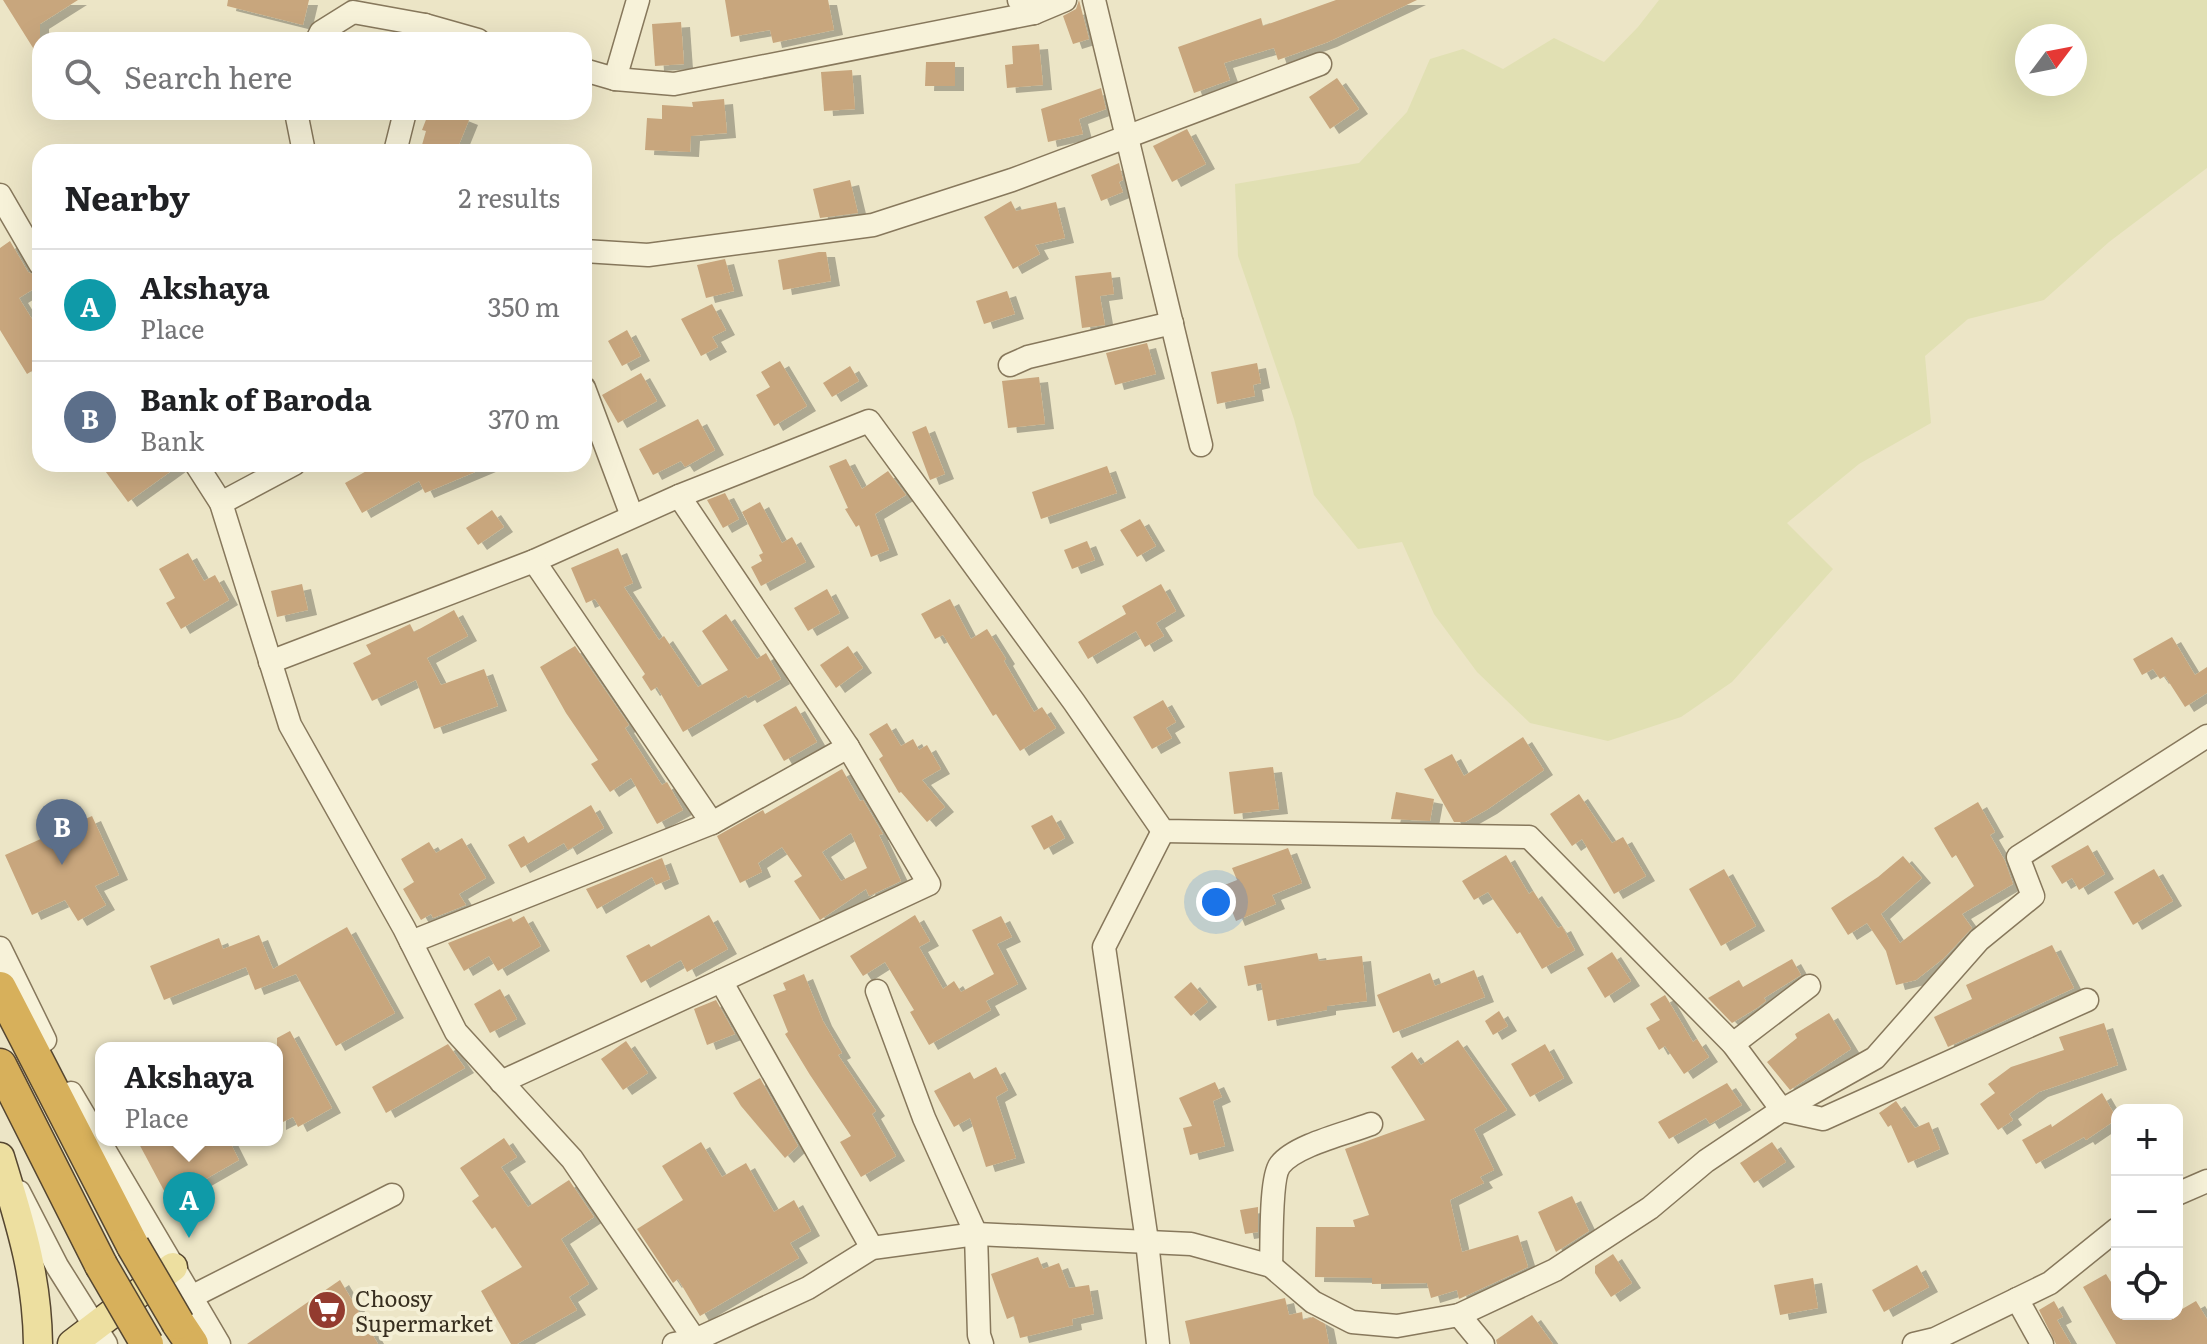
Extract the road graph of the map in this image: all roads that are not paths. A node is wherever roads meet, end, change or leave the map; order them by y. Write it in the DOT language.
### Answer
graph roads {
  1 [pos="638,0"];
  2 [pos="1065,0"];
  3 [pos="1094,0"];
  4 [pos="1026,6"];
  5 [pos="321,32"];
  6 [pos="421,32"];
  7 [pos="1320,64"];
  8 [pos="592,72"];
  9 [pos="615,79"];
  10 [pos="298,120"];
  11 [pos="403,120"];
  12 [pos="1126,135"];
  13 [pos="302,144"];
  14 [pos="397,144"];
  15 [pos="0,195"];
  16 [pos="32,250"];
  17 [pos="592,252"];
  18 [pos="1172,323"];
  19 [pos="1010,365"];
  20 [pos="592,409"];
  21 [pos="1201,445"];
  22 [pos="201,472"];
  23 [pos="279,472"];
  24 [pos="679,496"];
  25 [pos="221,503"];
  26 [pos="632,516"];
  27 [pos="534,561"];
  28 [pos="270,662"];
  29 [pos="2207,736"];
  30 [pos="848,747"];
  31 [pos="712,823"];
  32 [pos="1163,831"];
  33 [pos="411,942"];
  34 [pos="0,948"];
  35 [pos="721,981"];
  36 [pos="1809,986"];
  37 [pos="0,988"];
  38 [pos="877,991"];
  39 [pos="2087,1000"];
  40 [pos="1733,1044"];
  41 [pos="0,1065"];
  42 [pos="501,1082"];
  43 [pos="1782,1110"];
  44 [pos="1371,1124"];
  45 [pos="95,1136"];
  46 [pos="101,1146"];
  47 [pos="0,1156"];
  48 [pos="2207,1181"];
  49 [pos="2183,1191"];
  50 [pos="392,1195"];
  51 [pos="976,1234"];
  52 [pos="2111,1234"];
  53 [pos="1147,1241"];
  54 [pos="872,1248"];
  55 [pos="1271,1266"];
  56 [pos="173,1267"];
  57 [pos="2017,1299"];
  58 [pos="1459,1315"];
  59 [pos="187,1321"];
  60 [pos="100,1334"];
  61 [pos="684,1342"];
  62 [pos="38,1344"];
  63 [pos="72,1344"];
  64 [pos="147,1344"];
  65 [pos="219,1344"];
  66 [pos="982,1344"];
  67 [pos="1158,1344"];
  68 [pos="1483,1344"];
  69 [pos="1914,1344"];
  70 [pos="2042,1344"];
  1 -- 9 [label="street"];
  2 -- 4 [label="street"];
  3 -- 12 [label="street"];
  4 -- 9 [label="street"];
  5 -- 6 [label="street"];
  7 -- 12 [label="street"];
  8 -- 9 [label="street"];
  10 -- 13 [label="street"];
  11 -- 14 [label="street"];
  12 -- 17 [label="street"];
  12 -- 18 [label="street"];
  15 -- 16 [label="street"];
  18 -- 19 [label="street"];
  18 -- 21 [label="street"];
  20 -- 26 [label="street"];
  22 -- 25 [label="street"];
  23 -- 25 [label="street"];
  24 -- 26 [label="street"];
  24 -- 30 [label="street"];
  24 -- 32 [label="street"];
  25 -- 28 [label="street"];
  26 -- 27 [label="street"];
  27 -- 28 [label="street"];
  27 -- 31 [label="street"];
  28 -- 33 [label="street"];
  29 -- 43 [label="street"];
  30 -- 31 [label="street"];
  30 -- 35 [label="street"];
  31 -- 33 [label="street"];
  32 -- 40 [label="street"];
  32 -- 53 [label="street"];
  33 -- 42 [label="street"];
  34 -- 45 [label="street"];
  35 -- 42 [label="street"];
  35 -- 54 [label="street"];
  36 -- 40 [label="street"];
  37 -- 59 [label="highway, bridge"];
  38 -- 51 [label="street"];
  39 -- 43 [label="street"];
  40 -- 43 [label="street"];
  41 -- 64 [label="highway, bridge"];
  42 -- 61 [label="street"];
  43 -- 58 [label="street"];
  44 -- 55 [label="street"];
  46 -- 56 [label="street"];
  47 -- 60 [label="street"];
  47 -- 62 [label="main road"];
  48 -- 49 [label="street"];
  50 -- 59 [label="street"];
  51 -- 53 [label="street"];
  51 -- 54 [label="street"];
  51 -- 66 [label="street"];
  52 -- 57 [label="street"];
  53 -- 55 [label="street"];
  53 -- 67 [label="street"];
  54 -- 61 [label="street"];
  55 -- 58 [label="street"];
  56 -- 59 [label="street"];
  56 -- 60 [label="main road"];
  57 -- 69 [label="street"];
  57 -- 70 [label="street"];
  58 -- 68 [label="street"];
  59 -- 65 [label="street"];
  60 -- 63 [label="main road"];
}
